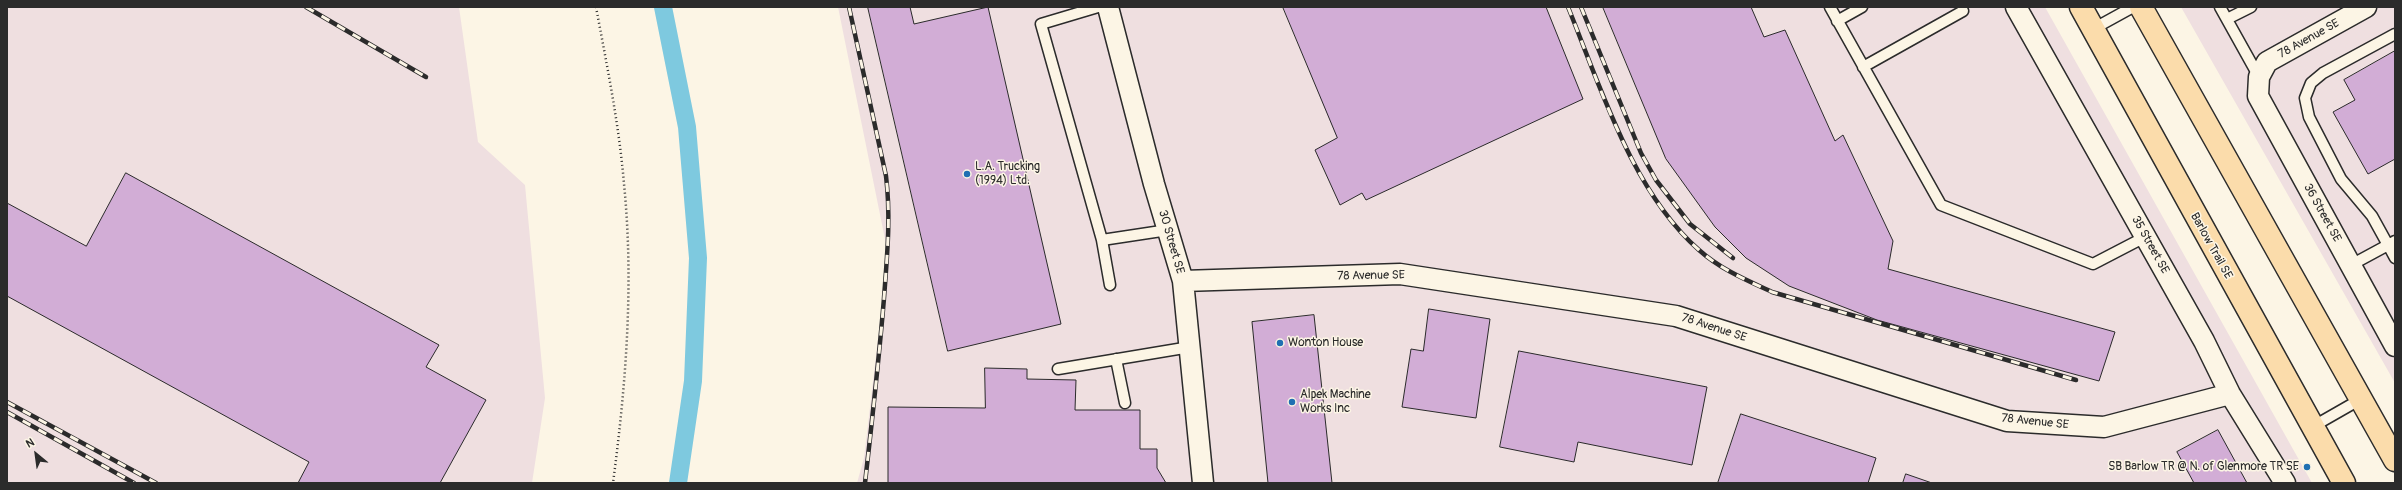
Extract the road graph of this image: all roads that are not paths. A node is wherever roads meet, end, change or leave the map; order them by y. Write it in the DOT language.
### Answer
graph roads {
  1 [pos="1098,7"];
  2 [pos="1108,7"];
  3 [pos="1830,7"];
  4 [pos="1862,7"];
  5 [pos="2016,7"];
  6 [pos="2081,7"];
  7 [pos="2133,7"];
  8 [pos="2141,7"];
  9 [pos="2220,7"];
  10 [pos="2251,7"];
  11 [pos="2366,7"];
  12 [pos="1963,11"];
  13 [pos="2227,19"];
  14 [pos="1837,21"];
  15 [pos="2093,29"];
  16 [pos="2395,34"];
  17 [pos="1863,67"];
  18 [pos="2259,77"];
  19 [pos="1168,230"];
  20 [pos="2145,237"];
  21 [pos="1102,240"];
  22 [pos="2391,243"];
  23 [pos="2395,258"];
  24 [pos="2350,265"];
  25 [pos="1183,281"];
  26 [pos="1110,285"];
  27 [pos="1190,346"];
  28 [pos="2395,346"];
  29 [pos="1116,359"];
  30 [pos="1058,369"];
  31 [pos="2230,394"];
  32 [pos="2361,399"];
  33 [pos="1125,403"];
  34 [pos="2312,427"];
  35 [pos="2395,460"];
  36 [pos="1203,483"];
  37 [pos="2284,483"];
  38 [pos="2344,483"];
  1 -- 21 [label="lane"];
  2 -- 19 [label="street, 30 Street SE"];
  3 -- 14 [label="lane"];
  4 -- 14 [label="lane"];
  5 -- 20 [label="street, 35 Street SE"];
  6 -- 15 [label="main road, Barlow Trail SE"];
  7 -- 15 [label="lane"];
  8 -- 32 [label="main road"];
  9 -- 13 [label="lane"];
  10 -- 13 [label="lane"];
  11 -- 18 [label="street, 78 Avenue SE"];
  12 -- 17 [label="lane"];
  13 -- 18 [label="lane"];
  14 -- 17 [label="lane"];
  15 -- 34 [label="main road, Barlow Trail SE"];
  16 -- 22 [label="lane"];
  17 -- 20 [label="lane"];
  18 -- 24 [label="street, 36 Street SE"];
  19 -- 21 [label="lane"];
  19 -- 25 [label="street, 30 Street SE"];
  20 -- 31 [label="street, 35 Street SE"];
  21 -- 26 [label="lane"];
  22 -- 23 [label="lane"];
  22 -- 24 [label="lane"];
  24 -- 28 [label="street, 36 Street SE"];
  25 -- 27 [label="street, 30 Street SE"];
  25 -- 31 [label="street, 78 Avenue SE"];
  27 -- 29 [label="lane"];
  27 -- 36 [label="street, 30 Street SE"];
  29 -- 30 [label="lane"];
  29 -- 33 [label="lane"];
  31 -- 37 [label="street, 35 Street SE"];
  32 -- 34 [label="lane"];
  32 -- 35 [label="main road"];
  34 -- 38 [label="main road, Barlow Trail SE"];
}
